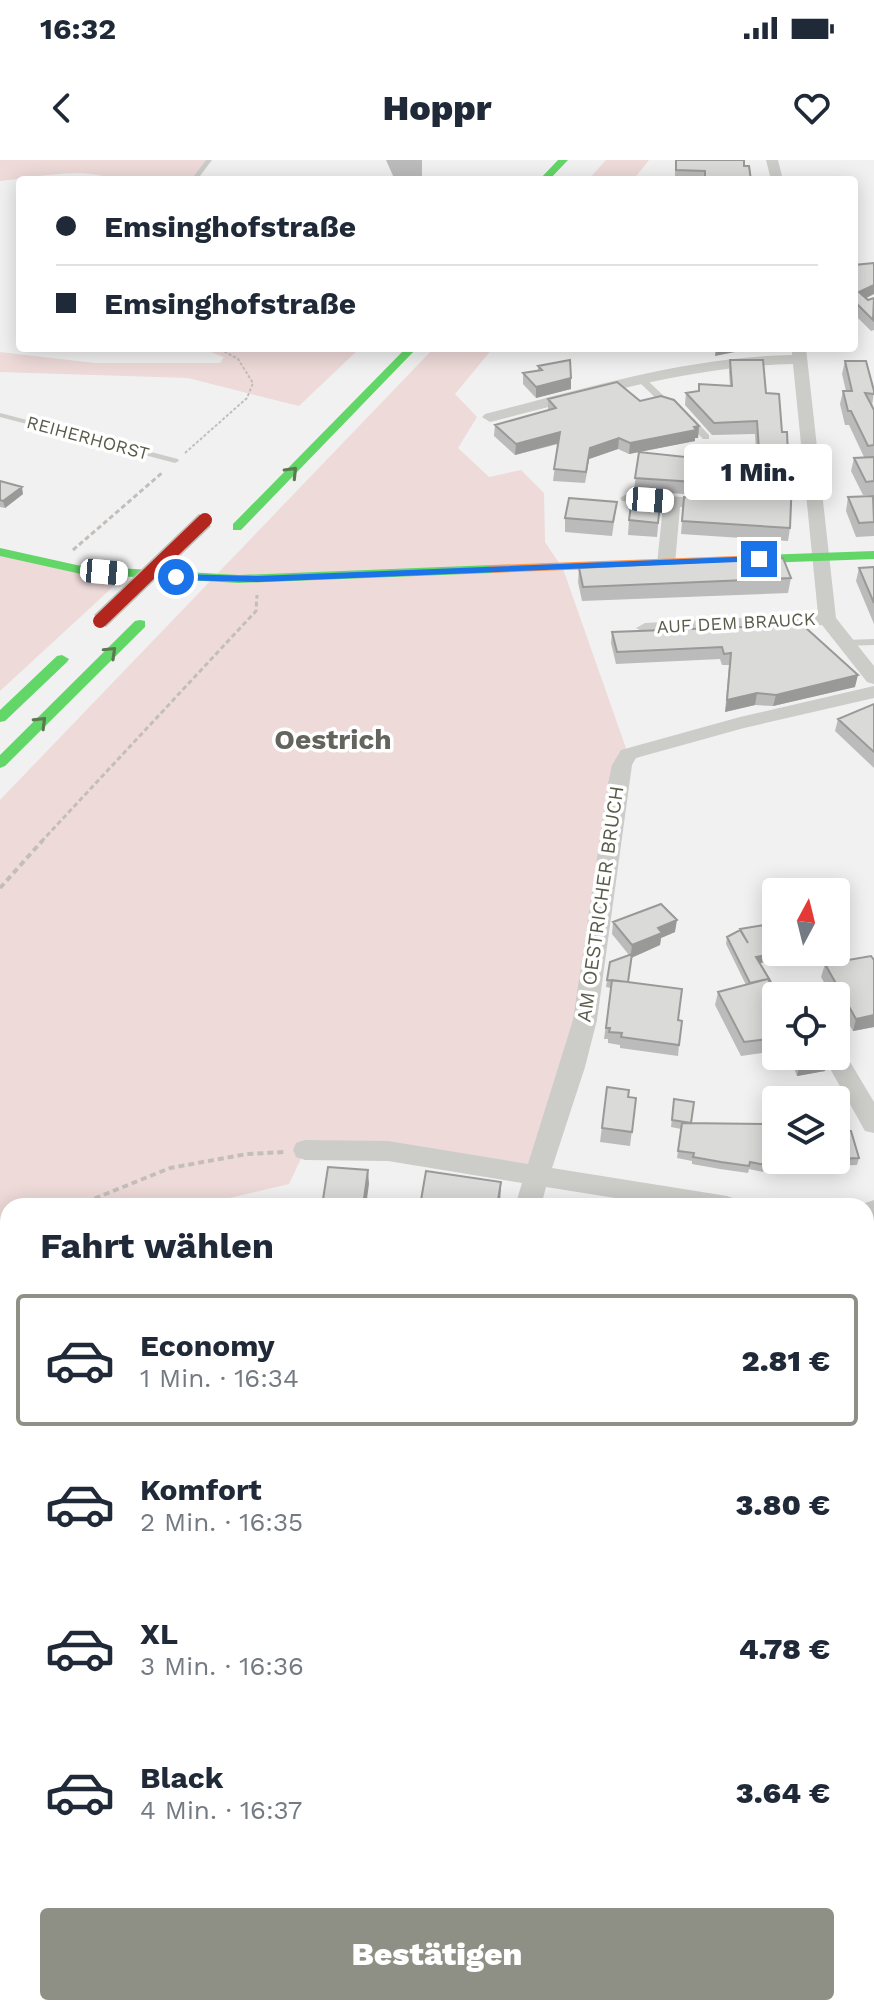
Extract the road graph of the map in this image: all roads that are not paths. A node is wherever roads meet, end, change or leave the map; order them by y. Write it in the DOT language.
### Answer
graph roads {
  1 [pos="563,160"];
  2 [pos="548,176"];
  3 [pos="408,352"];
  4 [pos="799,353"];
  5 [pos="642,380"];
  6 [pos="0,415"];
  7 [pos="490,417"];
  8 [pos="706,437"];
  9 [pos="175,461"];
  10 [pos="628,498"];
  11 [pos="672,501"];
  12 [pos="708,504"];
  13 [pos="211,515"];
  14 [pos="232,533"];
  15 [pos="0,552"];
  16 [pos="822,555"];
  17 [pos="874,555"];
  18 [pos="205,560"];
  19 [pos="666,564"];
  20 [pos="173,592"];
  21 [pos="146,618"];
  22 [pos="827,619"];
  23 [pos="645,628"];
  24 [pos="874,642"];
  25 [pos="845,643"];
  26 [pos="874,678"];
  27 [pos="874,692"];
  28 [pos="0,718"];
  29 [pos="0,763"];
  30 [pos="843,1070"];
  31 [pos="874,1124"];
  32 [pos="305,1150"];
  33 [pos="537,1174"];
  34 [pos="530,1198"];
  35 [pos="680,1198"];
  1 -- 2 [label="main road"];
  14 -- 3 [label="main road, one-way"];
  4 -- 5 [label="street"];
  4 -- 16 [label="street, AUF DEM BRAUCK"];
  5 -- 7 [label="street"];
  5 -- 8 [label="lane"];
  6 -- 9 [label="lane, REIHERHORST"];
  10 -- 11 [label="street"];
  11 -- 12 [label="street"];
  11 -- 19 [label="street"];
  13 -- 28 [label="main road, bridge"];
  15 -- 19 [label="main road"];
  16 -- 17 [label="main road"];
  16 -- 19 [label="main road"];
  16 -- 22 [label="street, AUF DEM BRAUCK"];
  18 -- 20 [label="main road"];
  29 -- 21 [label="main road, one-way"];
  22 -- 23 [label="street, AUF DEM BRAUCK"];
  22 -- 25 [label="street, AUF DEM BRAUCK"];
  24 -- 25 [label="lane"];
  25 -- 26 [label="street, AUF DEM BRAUCK"];
  27 -- 33 [label="street, AM OESTRICHER BRUCH"];
  30 -- 31 [label="street"];
  32 -- 33 [label="street"];
  33 -- 34 [label="street, AM OESTRICHER BRUCH"];
  33 -- 35 [label="street"];
}
